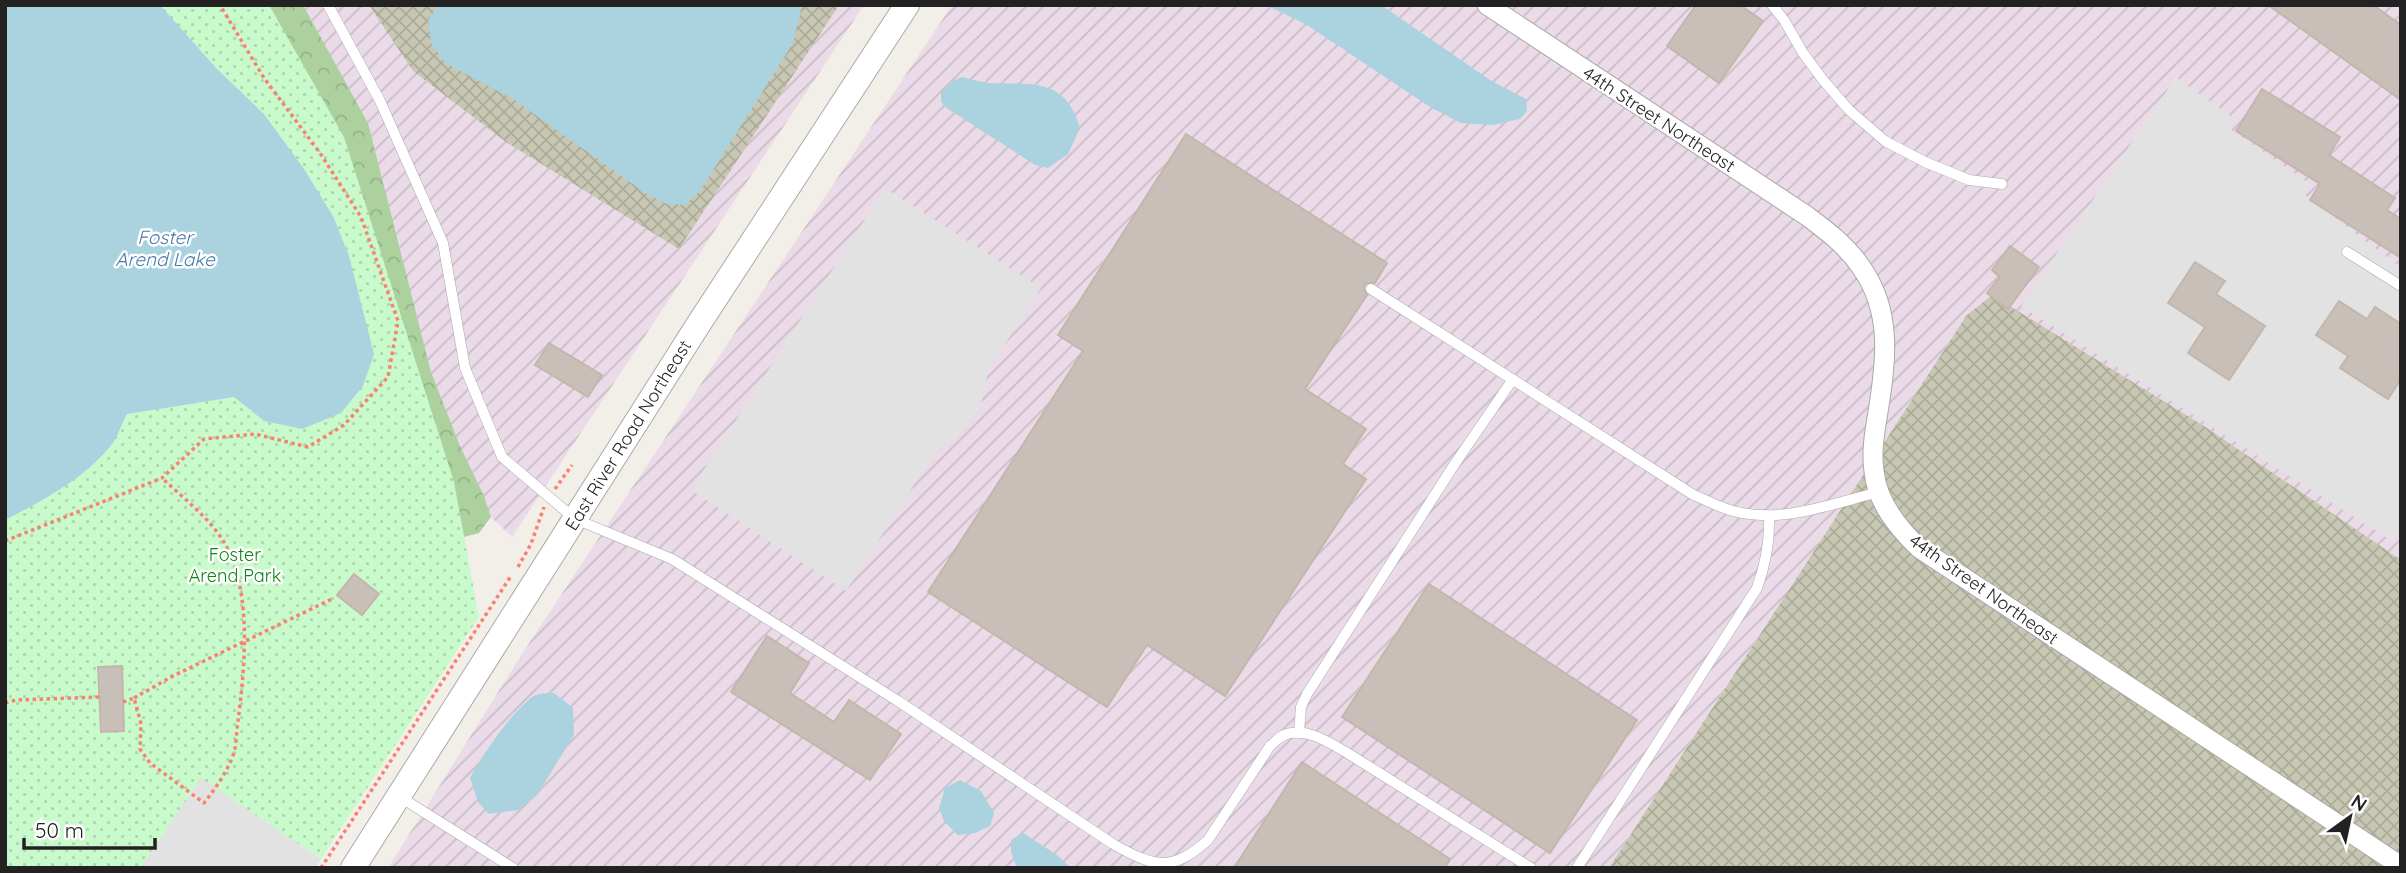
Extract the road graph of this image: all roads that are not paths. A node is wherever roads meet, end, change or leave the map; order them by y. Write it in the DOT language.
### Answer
graph roads {
  1 [pos="328,5"];
  2 [pos="907,5"];
  3 [pos="1487,5"];
  4 [pos="1772,5"];
  5 [pos="2002,184"];
  6 [pos="2347,252"];
  7 [pos="2401,286"];
  8 [pos="1371,289"];
  9 [pos="1513,379"];
  10 [pos="1879,492"];
  11 [pos="1769,516"];
  12 [pos="575,519"];
  13 [pos="1299,733"];
  14 [pos="399,796"];
  15 [pos="2399,860"];
  16 [pos="1145,865"];
  17 [pos="354,868"];
  18 [pos="513,868"];
  19 [pos="1531,868"];
  20 [pos="1577,868"];
  1 -- 12 [label="lane"];
  2 -- 12 [label="street, East River Road Northeast"];
  3 -- 10 [label="street, 44th Street Northeast"];
  4 -- 5 [label="lane"];
  6 -- 7 [label="lane"];
  8 -- 9 [label="lane"];
  9 -- 11 [label="lane"];
  9 -- 13 [label="lane"];
  10 -- 11 [label="lane"];
  10 -- 15 [label="street, 44th Street Northeast"];
  11 -- 20 [label="lane"];
  12 -- 14 [label="street, East River Road Northeast"];
  12 -- 16 [label="lane"];
  13 -- 16 [label="lane"];
  13 -- 19 [label="lane"];
  14 -- 17 [label="street, East River Road Northeast"];
  14 -- 18 [label="lane"];
}
